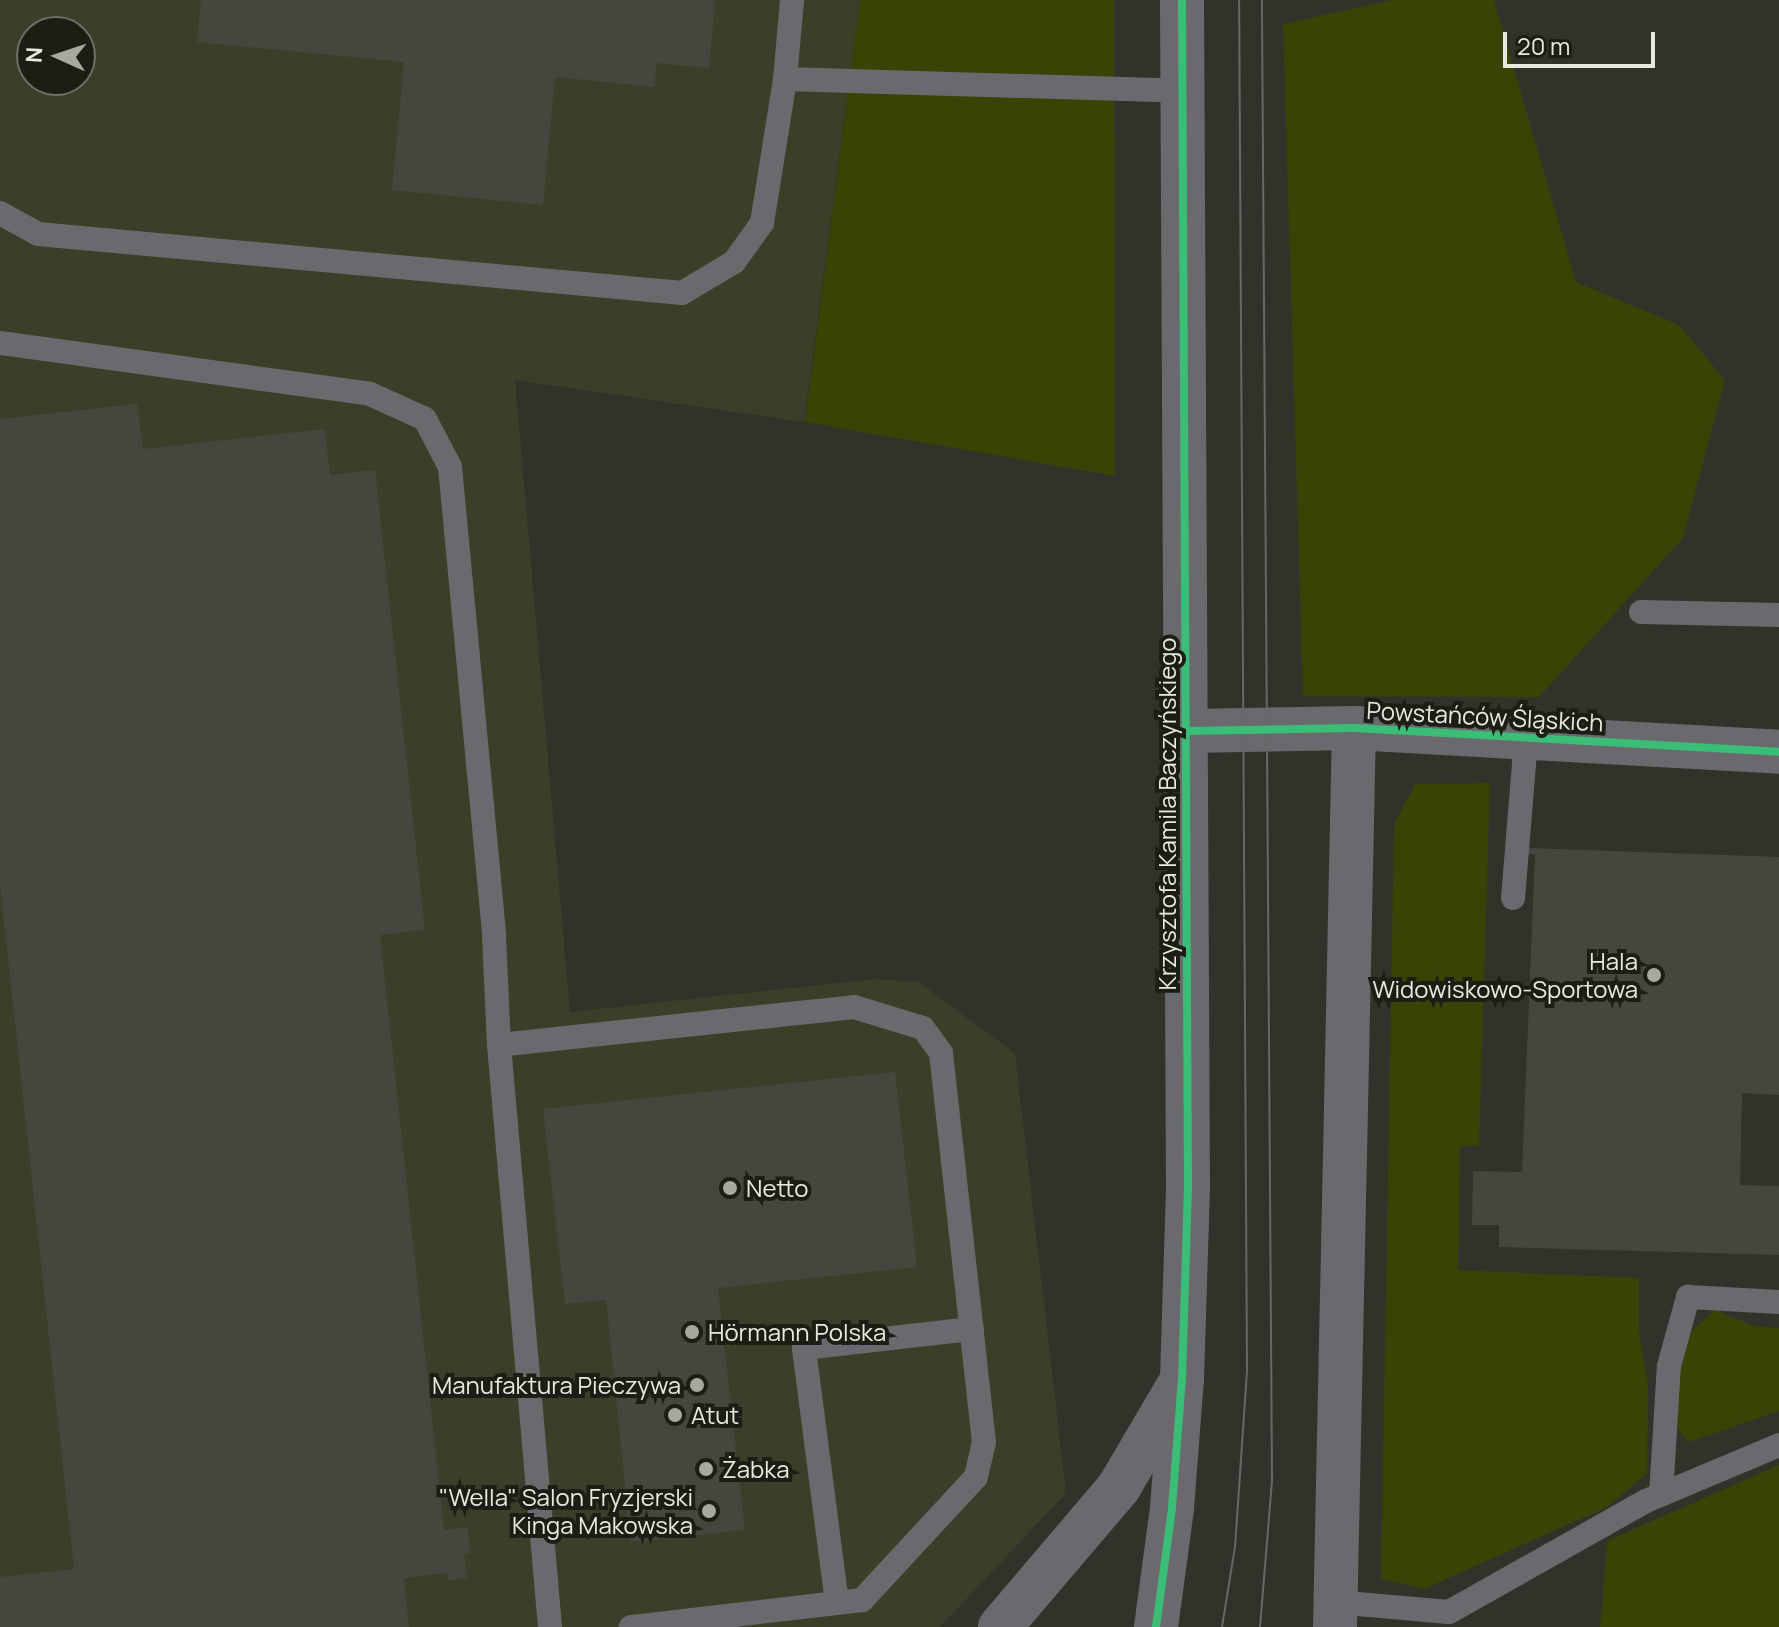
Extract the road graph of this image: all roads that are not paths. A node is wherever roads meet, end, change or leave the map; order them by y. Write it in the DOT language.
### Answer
graph roads {
  1 [pos="792,0"];
  2 [pos="1182,0"];
  3 [pos="785,79"];
  4 [pos="1182,91"];
  5 [pos="0,213"];
  6 [pos="0,343"];
  7 [pos="1641,612"];
  8 [pos="1779,615"];
  9 [pos="1354,728"];
  10 [pos="1188,731"];
  11 [pos="1526,739"];
  12 [pos="1779,752"];
  13 [pos="1513,898"];
  14 [pos="499,1045"];
  15 [pos="1779,1302"];
  16 [pos="972,1329"];
  17 [pos="1182,1379"];
  18 [pos="1779,1445"];
  19 [pos="1661,1495"];
  20 [pos="837,1603"];
  21 [pos="1335,1614"];
  22 [pos="550,1627"];
  23 [pos="631,1627"];
  24 [pos="1000,1627"];
  25 [pos="1156,1627"];
  1 -- 3 [label="lane"];
  2 -- 4 [label="street, Krzysztofa Kamila Baczyńskiego"];
  3 -- 4 [label="lane"];
  3 -- 5 [label="lane"];
  4 -- 10 [label="street, Krzysztofa Kamila Baczyńskiego"];
  6 -- 14 [label="lane"];
  7 -- 8 [label="lane"];
  9 -- 10 [label="street, Powstańców Śląskich"];
  9 -- 11 [label="street, Powstańców Śląskich"];
  9 -- 21 [label="street"];
  10 -- 17 [label="street, Krzysztofa Kamila Baczyńskiego"];
  11 -- 12 [label="street, Powstańców Śląskich"];
  11 -- 13 [label="lane"];
  14 -- 16 [label="lane"];
  14 -- 22 [label="lane"];
  15 -- 19 [label="lane"];
  16 -- 20 [label="lane"];
  16 -- 20 [label="lane"];
  17 -- 24 [label="street, Krzysztofa Kamila Baczyńskiego"];
  17 -- 25 [label="street, Krzysztofa Kamila Baczyńskiego"];
  18 -- 19 [label="lane"];
  19 -- 21 [label="lane"];
  20 -- 23 [label="lane"];
}
